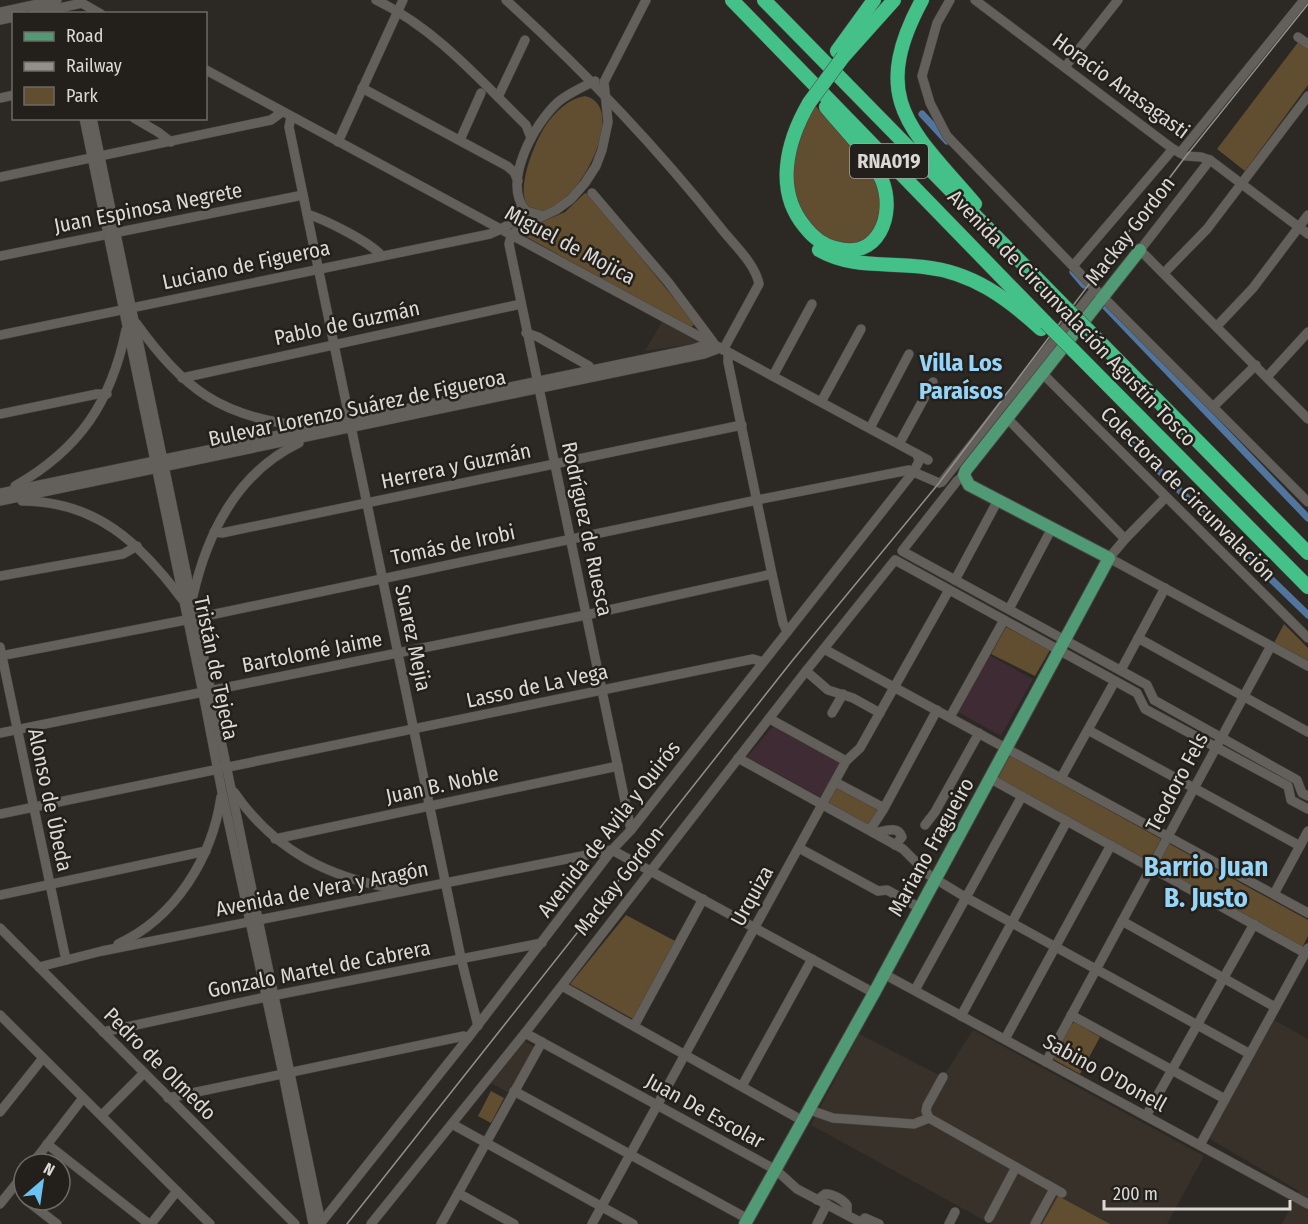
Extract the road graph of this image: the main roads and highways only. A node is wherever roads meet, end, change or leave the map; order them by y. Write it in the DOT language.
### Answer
graph roads {
  1 [pos="732,0"];
  2 [pos="764,0"];
  3 [pos="874,0"];
  4 [pos="894,0"];
  5 [pos="922,0"];
  6 [pos="840,54"];
  7 [pos="791,60"];
  8 [pos="807,100"];
  9 [pos="999,240"];
  10 [pos="1140,250"];
  11 [pos="1044,326"];
  12 [pos="1308,553"];
  13 [pos="1109,558"];
  14 [pos="1308,587"];
  15 [pos="747,1222"];
  1 -- 7 [label="highway, Avenida de Circunvalación Agustín Tosco / RNA019"];
  2 -- 9 [label="highway, Avenida de Circunvalación Agustín Tosco / RNA019"];
  3 -- 6 [label="highway"];
  4 -- 6 [label="highway"];
  5 -- 9 [label="highway"];
  6 -- 8 [label="highway, bridge"];
  7 -- 8 [label="highway"];
  7 -- 11 [label="highway, Avenida de Circunvalación Agustín Tosco / RNA019"];
  8 -- 11 [label="highway"];
  9 -- 12 [label="highway, Avenida de Circunvalación Agustín Tosco / RNA019, bridge"];
  10 -- 13 [label="main road, Mackay Gordon"];
  11 -- 14 [label="highway, Avenida de Circunvalación Agustín Tosco / RNA019, bridge"];
  13 -- 15 [label="main road, Mariano Fragueiro"];
}
